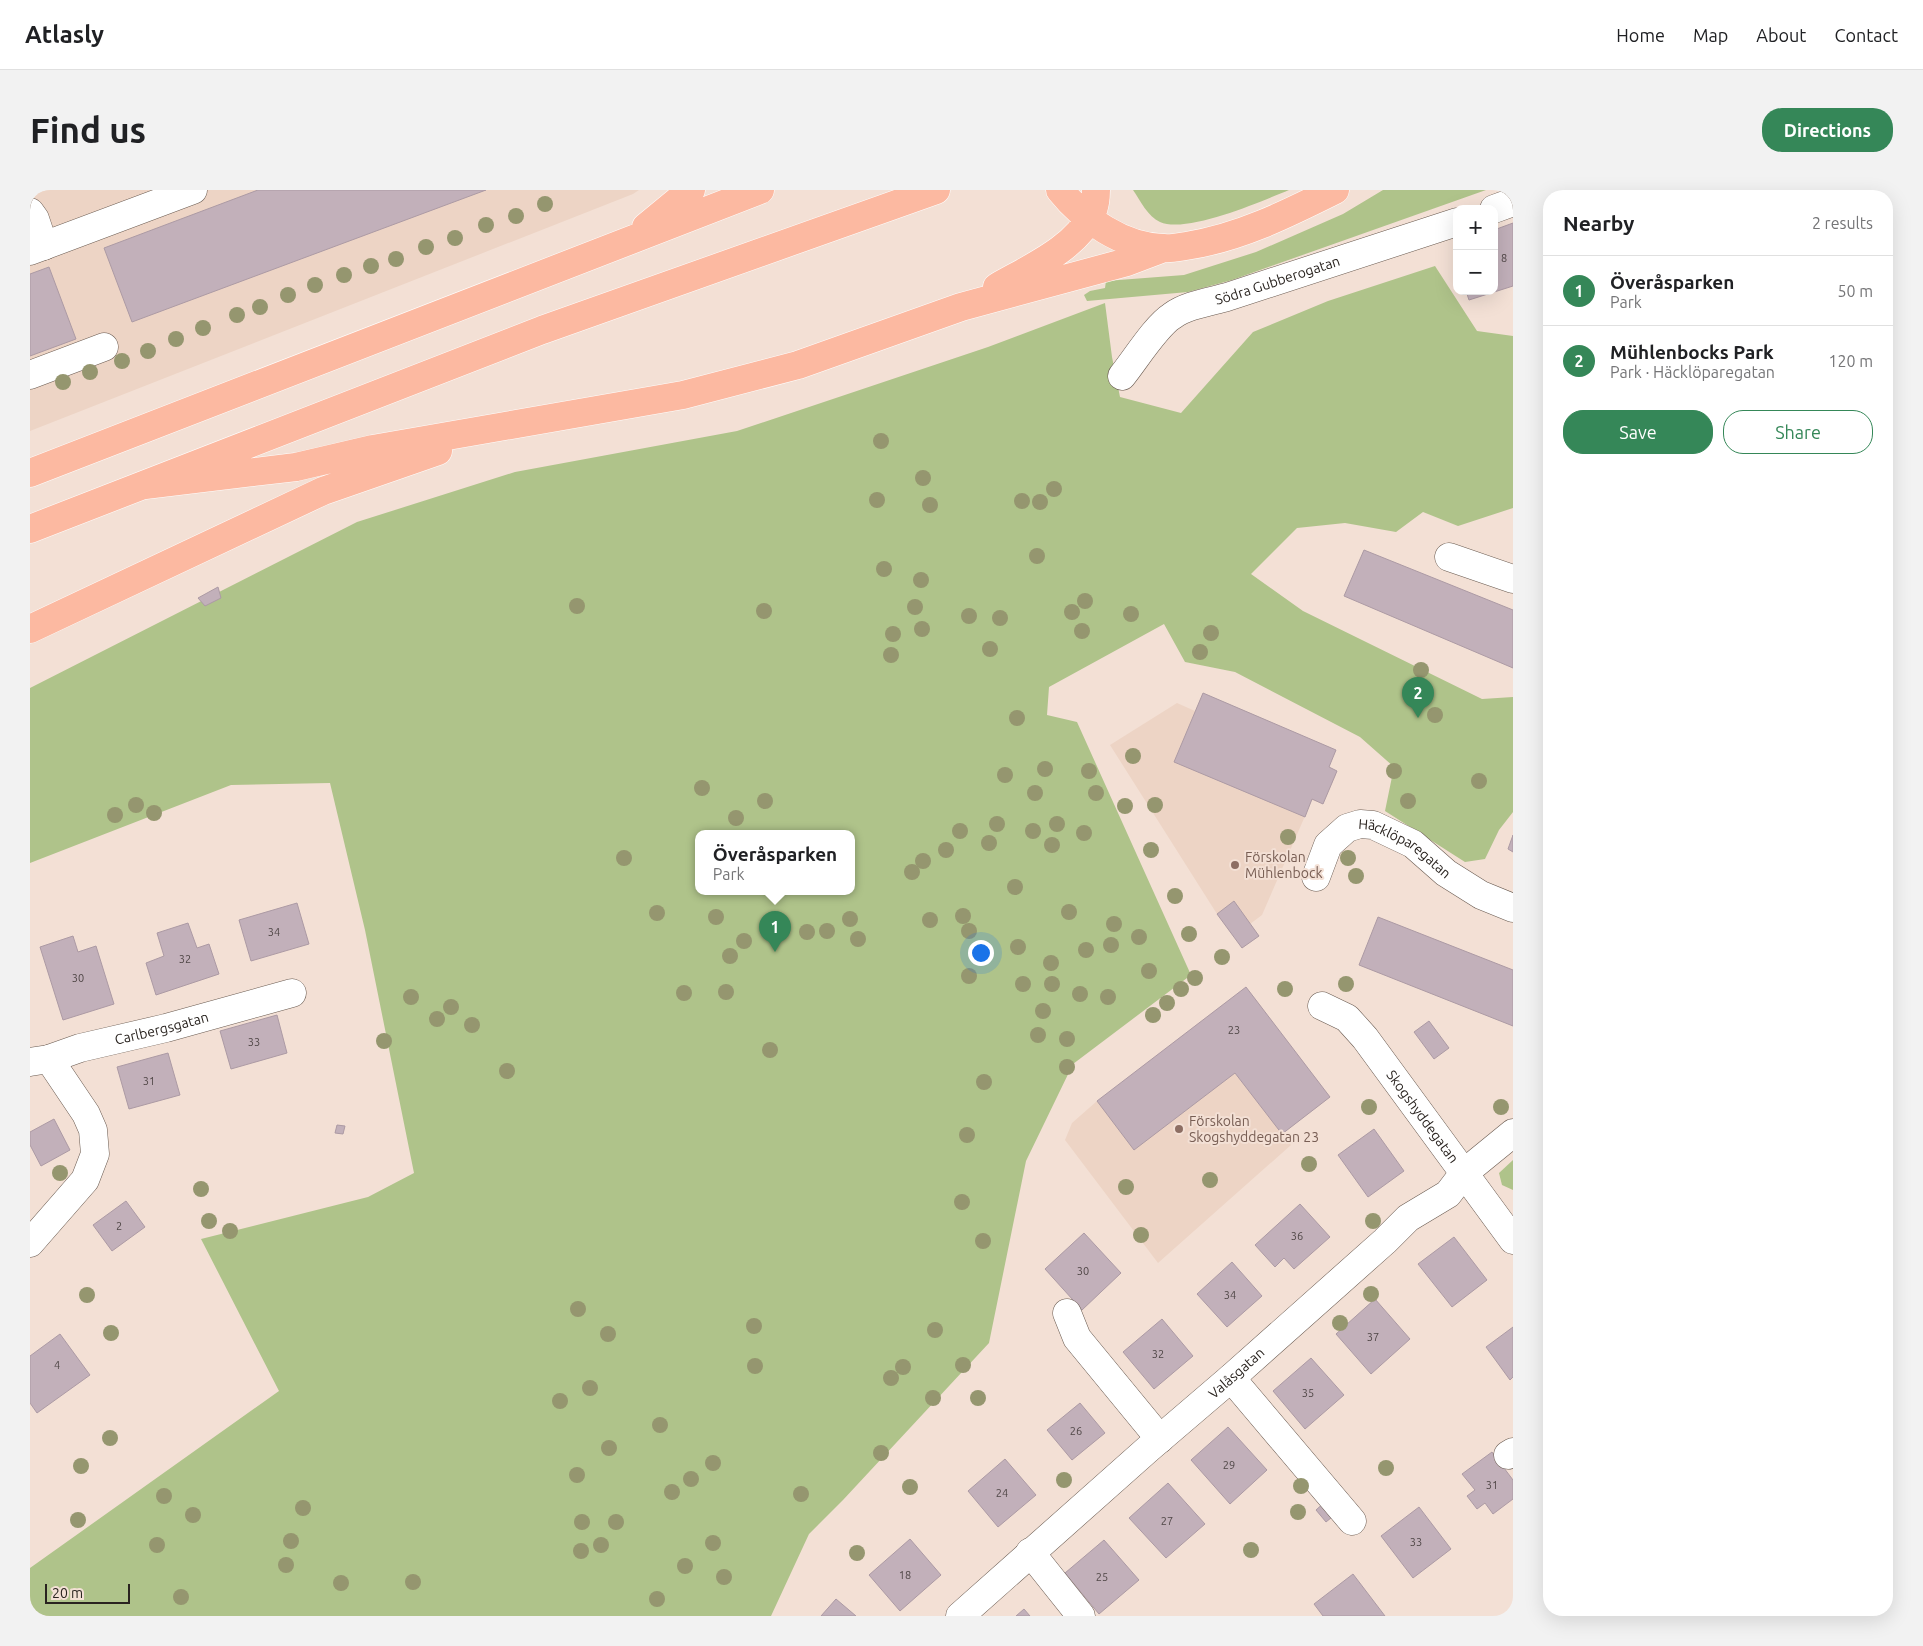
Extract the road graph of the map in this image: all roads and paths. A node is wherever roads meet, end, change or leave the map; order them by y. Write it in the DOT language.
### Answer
graph roads {
  1 [pos="193,190"];
  2 [pos="691,190"];
  3 [pos="760,190"];
  4 [pos="936,190"];
  5 [pos="1335,190"];
  6 [pos="1084,202"];
  7 [pos="1513,202"];
  8 [pos="1498,208"];
  9 [pos="30,212"];
  10 [pos="1453,223"];
  11 [pos="626,243"];
  12 [pos="37,248"];
  13 [pos="1164,248"];
  14 [pos="961,307"];
  15 [pos="104,347"];
  16 [pos="30,375"];
  17 [pos="1122,376"];
  18 [pos="500,426"];
  19 [pos="30,473"];
  20 [pos="145,485"];
  21 [pos="30,529"];
  22 [pos="1449,557"];
  23 [pos="1513,579"];
  24 [pos="30,629"];
  25 [pos="1316,877"];
  26 [pos="1513,908"];
  27 [pos="292,993"];
  28 [pos="1322,1006"];
  29 [pos="39,1060"];
  30 [pos="1513,1134"];
  31 [pos="1464,1173"];
  32 [pos="1513,1240"];
  33 [pos="30,1243"];
  34 [pos="1067,1313"];
  35 [pos="1232,1378"];
  36 [pos="1160,1439"];
  37 [pos="1352,1521"];
  38 [pos="1030,1552"];
  39 [pos="960,1616"];
  40 [pos="1081,1616"];
  1 -- 12 [label="street"];
  2 -- 11 [label="highway"];
  3 -- 11 [label="highway"];
  4 -- 20 [label="highway"];
  5 -- 13 [label="highway"];
  6 -- 13 [label="highway"];
  6 -- 14 [label="highway"];
  7 -- 8 [label="street"];
  9 -- 12 [label="street"];
  10 -- 17 [label="street, Södra Gubberogatan"];
  11 -- 19 [label="highway"];
  13 -- 14 [label="highway"];
  14 -- 18 [label="highway"];
  15 -- 16 [label="street"];
  18 -- 20 [label="highway"];
  18 -- 24 [label="highway"];
  20 -- 21 [label="highway"];
  22 -- 23 [label="street"];
  25 -- 26 [label="street, Häcklöparegatan"];
  27 -- 29 [label="street, Carlbergsgatan"];
  28 -- 31 [label="street, Skogshyddegatan"];
  29 -- 33 [label="street"];
  30 -- 31 [label="street, Valåsgatan"];
  31 -- 32 [label="street, Skogshyddegatan"];
  31 -- 35 [label="street, Valåsgatan"];
  34 -- 36 [label="street"];
  35 -- 36 [label="street, Valåsgatan"];
  35 -- 37 [label="street"];
  36 -- 38 [label="street, Valåsgatan"];
  38 -- 39 [label="street, Valåsgatan"];
  38 -- 40 [label="street"];
}
